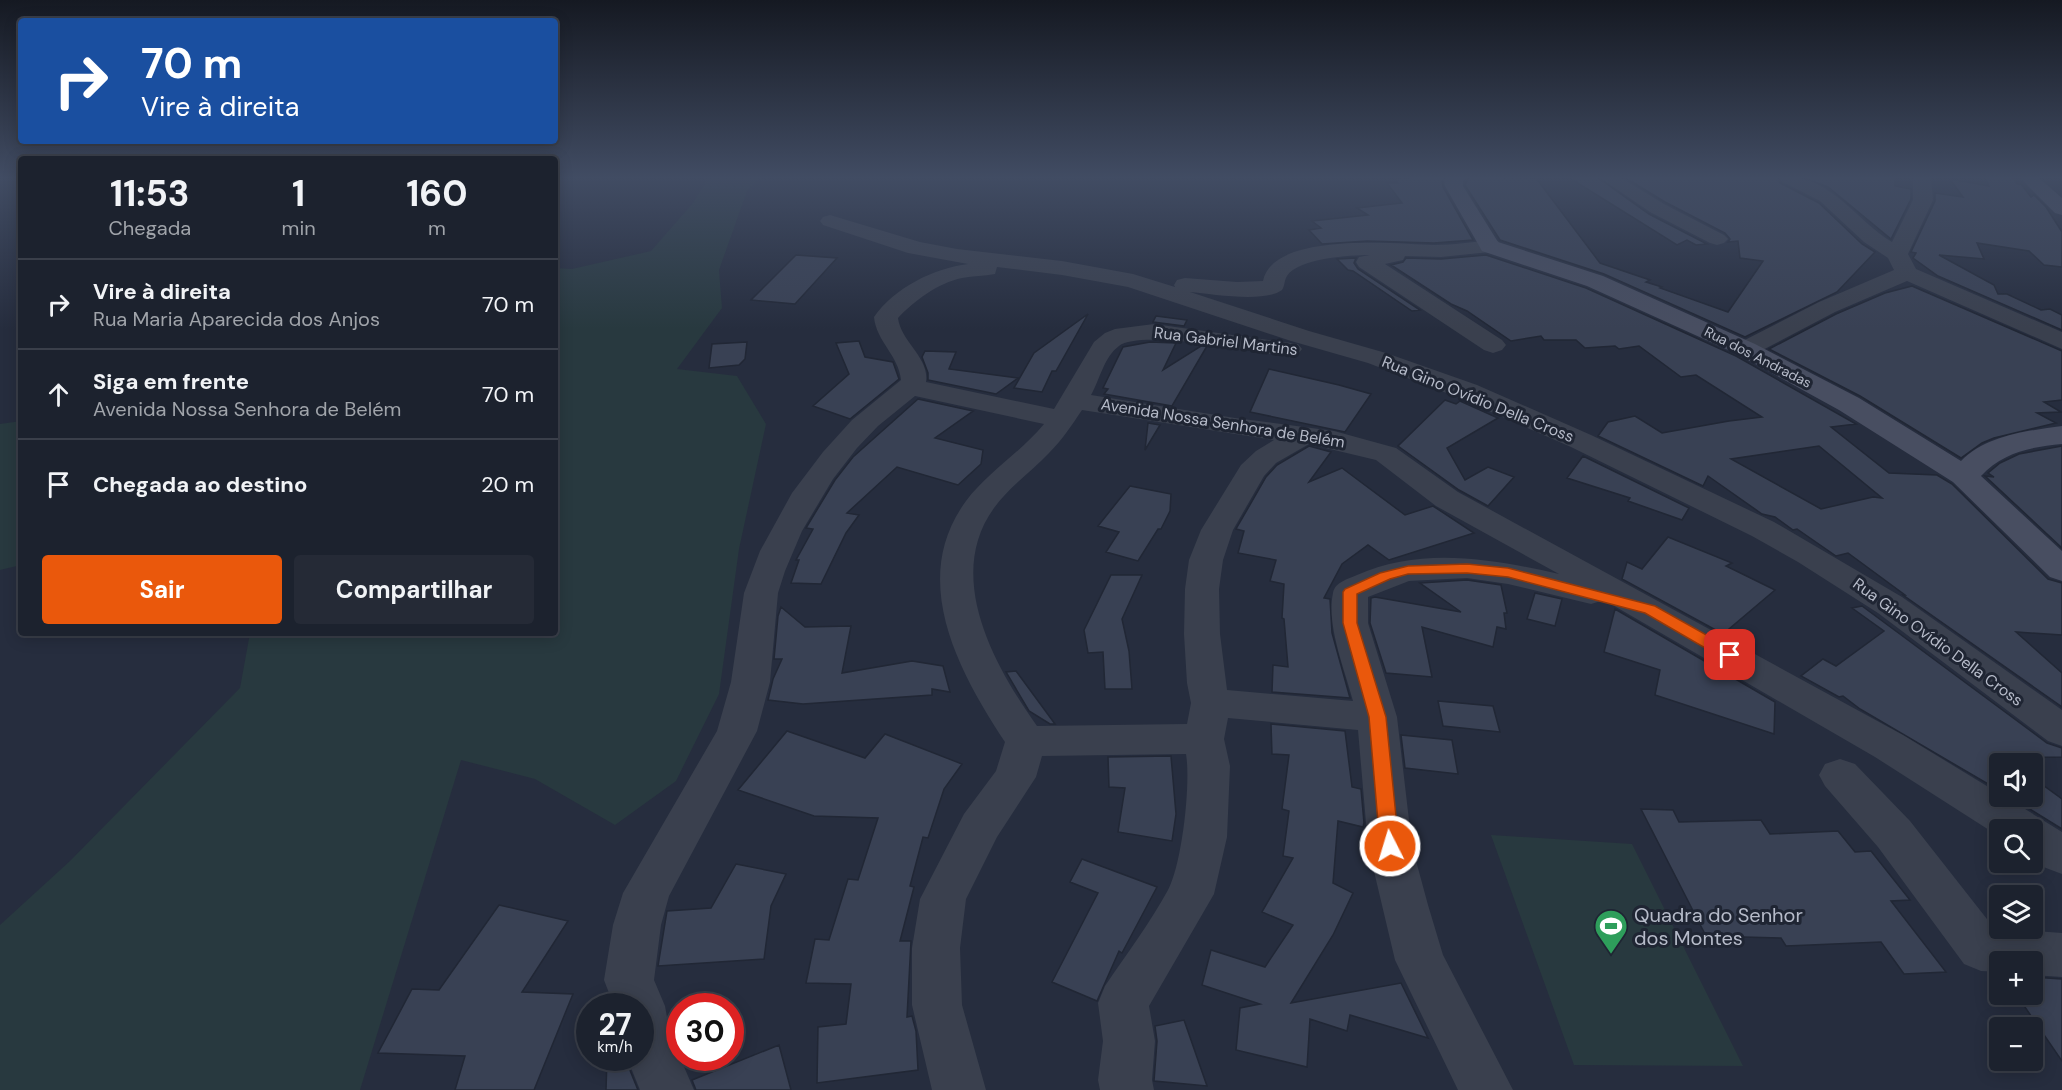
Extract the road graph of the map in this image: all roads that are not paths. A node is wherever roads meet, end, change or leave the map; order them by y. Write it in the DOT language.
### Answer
graph roads {
  1 [pos="852,228"];
  2 [pos="1479,228"];
  3 [pos="1695,228"];
  4 [pos="1859,228"];
  5 [pos="1914,228"];
  6 [pos="1717,239"];
  7 [pos="1490,246"];
  8 [pos="1424,250"];
  9 [pos="1902,263"];
  10 [pos="1076,273"];
  11 [pos="1133,281"];
  12 [pos="2062,341"];
  13 [pos="1493,345"];
  14 [pos="1746,349"];
  15 [pos="1395,364"];
  16 [pos="910,387"];
  17 [pos="1068,410"];
  18 [pos="1303,435"];
  19 [pos="2062,435"];
  20 [pos="1964,476"];
  21 [pos="2062,570"];
  22 [pos="1650,610"];
  23 [pos="1377,717"];
  24 [pos="1208,721"];
  25 [pos="2062,731"];
  26 [pos="1026,741"];
  27 [pos="1840,775"];
  28 [pos="2005,819"];
  29 [pos="2043,843"];
  30 [pos="2062,855"];
  31 [pos="2062,955"];
  32 [pos="634,993"];
  33 [pos="654,1057"];
  34 [pos="667,1090"];
  35 [pos="959,1090"];
  36 [pos="1126,1090"];
  37 [pos="1486,1090"];
  1 -- 10 [label="street, Rua Gino Ovídio Della Cross"];
  2 -- 7 [label="street"];
  3 -- 6 [label="street"];
  4 -- 9 [label="street"];
  5 -- 9 [label="street"];
  7 -- 8 [label="street"];
  7 -- 14 [label="street, Rua dos Andradas"];
  8 -- 11 [label="street"];
  8 -- 13 [label="street"];
  9 -- 12 [label="street"];
  9 -- 14 [label="street"];
  10 -- 11 [label="street, Rua Gino Ovídio Della Cross"];
  10 -- 16 [label="street"];
  11 -- 15 [label="street, Rua Gino Ovídio Della Cross"];
  14 -- 20 [label="street, Rua dos Andradas"];
  15 -- 17 [label="street, Rua Gabriel Martins"];
  15 -- 25 [label="street, Rua Gino Ovídio Della Cross"];
  16 -- 17 [label="street, Avenida Nossa Senhora de Belém"];
  16 -- 32 [label="street"];
  17 -- 18 [label="street, Avenida Nossa Senhora de Belém"];
  17 -- 26 [label="street, Rua Gabriel Martins"];
  18 -- 22 [label="street, Avenida Nossa Senhora de Belém"];
  18 -- 24 [label="street"];
  19 -- 20 [label="street"];
  20 -- 21 [label="street, Rua dos Andradas"];
  22 -- 23 [label="street"];
  22 -- 28 [label="street, Avenida Nossa Senhora de Belém"];
  23 -- 24 [label="street"];
  23 -- 37 [label="street"];
  24 -- 26 [label="street"];
  24 -- 36 [label="street"];
  26 -- 35 [label="street"];
  27 -- 31 [label="street"];
  29 -- 30 [label="street"];
  33 -- 34 [label="street"];
}
